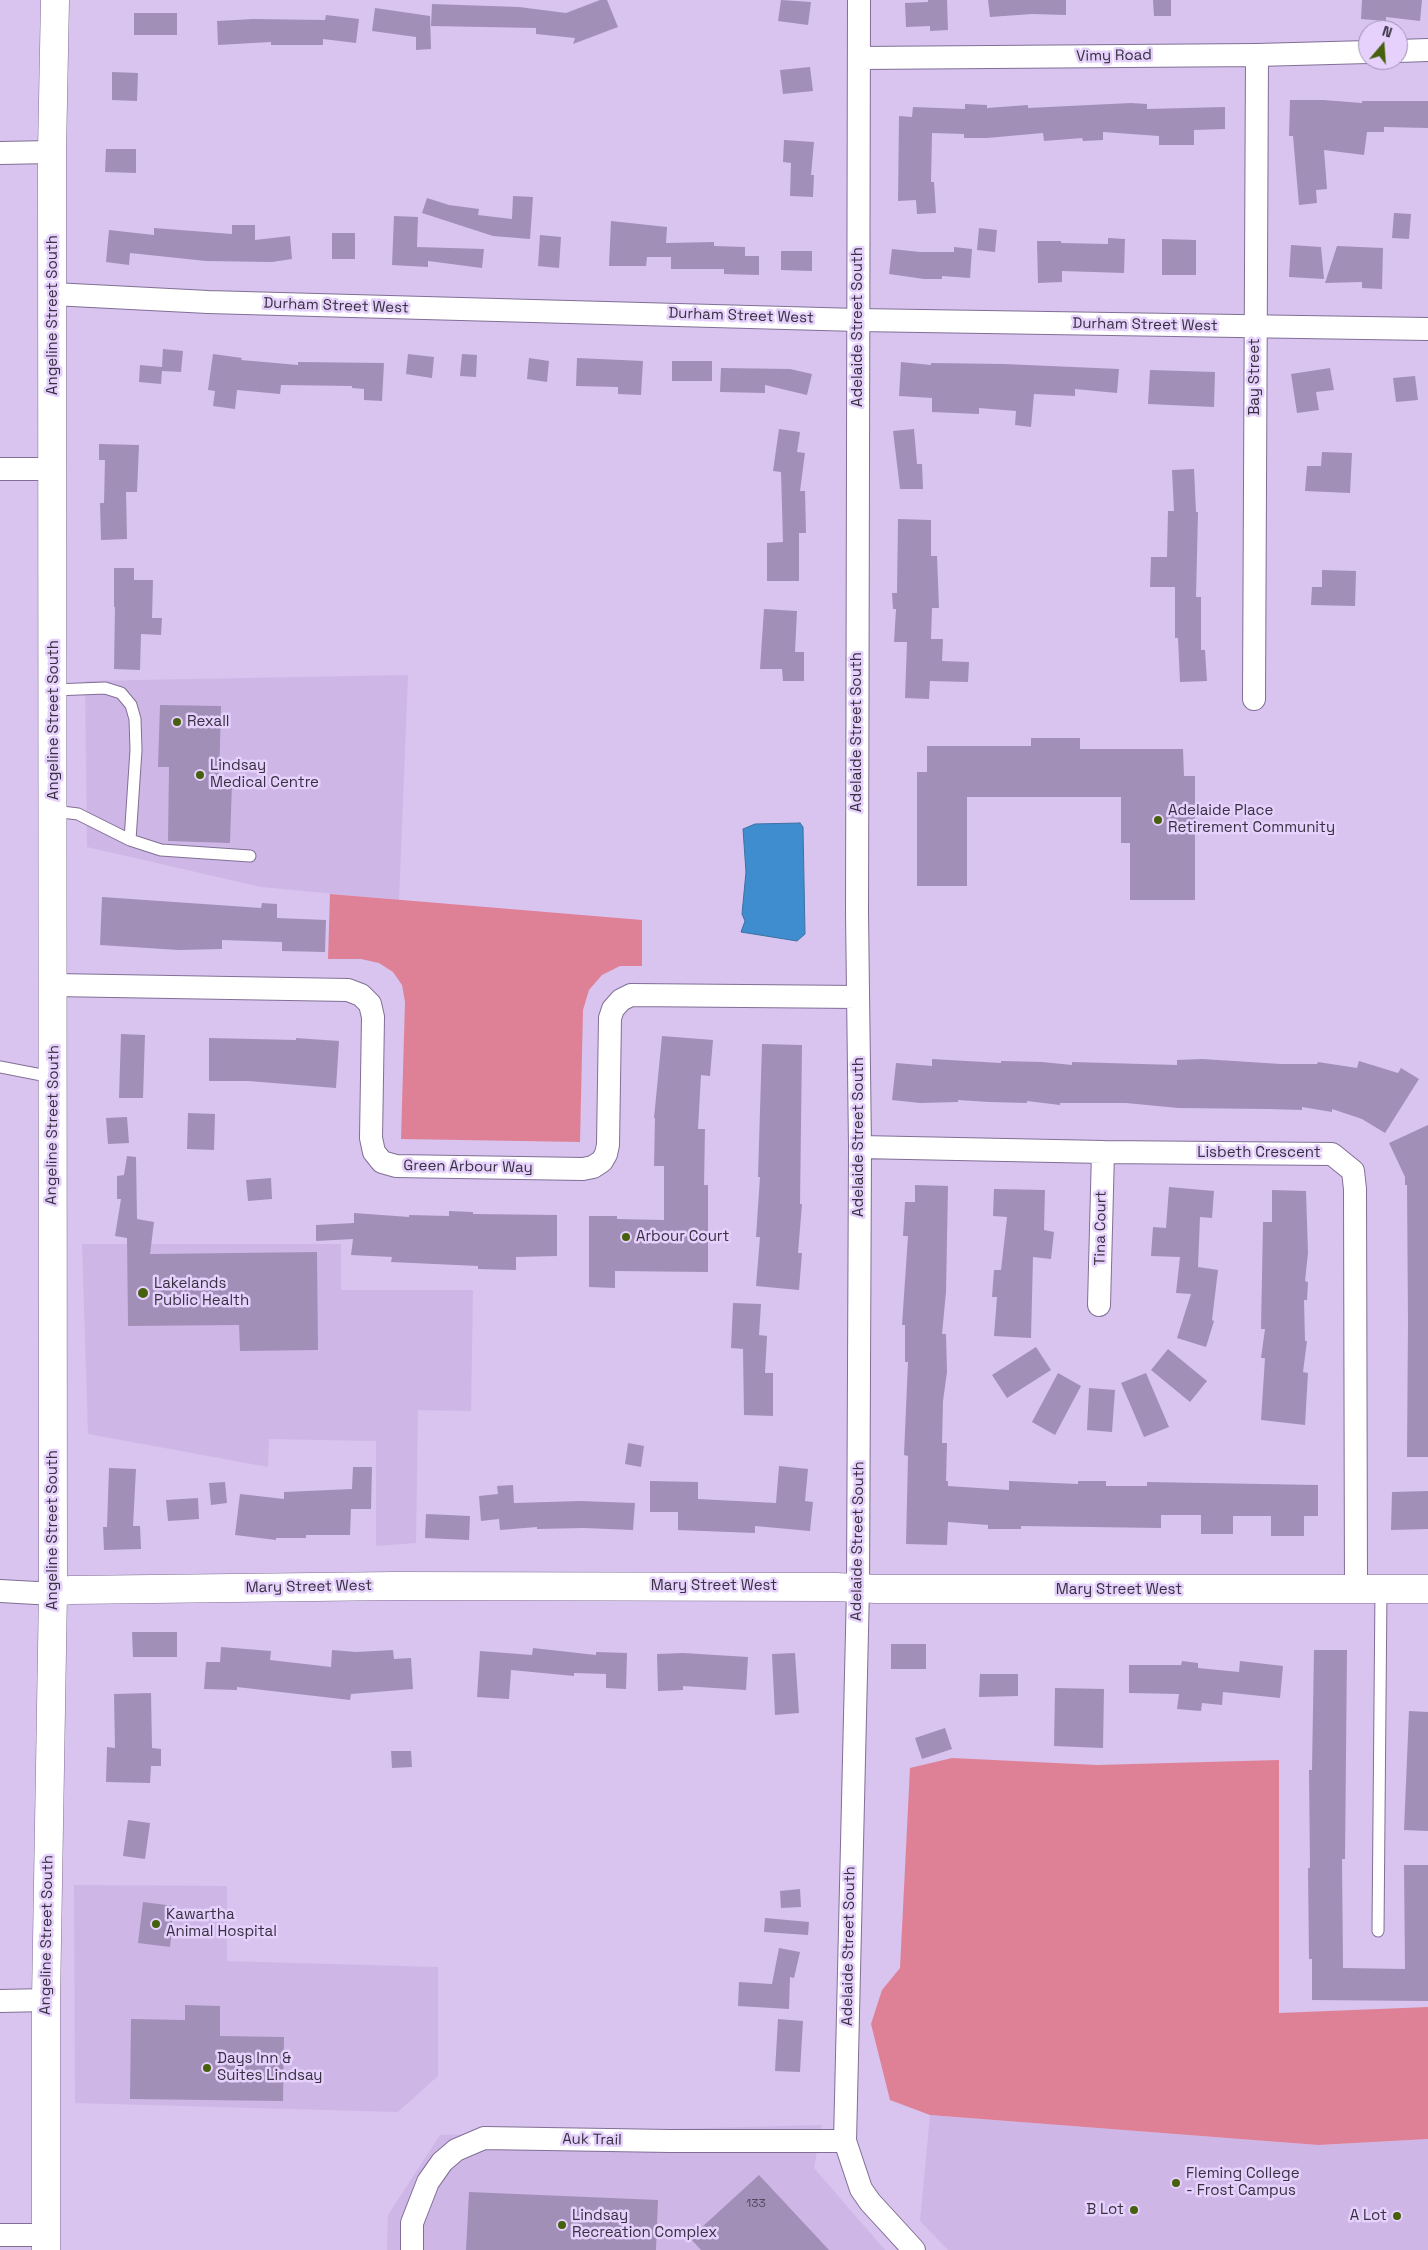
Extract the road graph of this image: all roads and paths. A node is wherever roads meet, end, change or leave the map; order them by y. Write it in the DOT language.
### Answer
graph roads {
  1 [pos="55,0"];
  2 [pos="859,0"];
  3 [pos="1428,50"];
  4 [pos="1408,51"];
  5 [pos="1358,52"];
  6 [pos="1257,55"];
  7 [pos="859,58"];
  8 [pos="52,152"];
  9 [pos="0,153"];
  10 [pos="53,294"];
  11 [pos="858,320"];
  12 [pos="1255,327"];
  13 [pos="1428,329"];
  14 [pos="0,469"];
  15 [pos="52,469"];
  16 [pos="54,690"];
  17 [pos="1254,699"];
  18 [pos="54,811"];
  19 [pos="130,840"];
  20 [pos="250,856"];
  21 [pos="54,985"];
  22 [pos="858,997"];
  23 [pos="0,1068"];
  24 [pos="53,1078"];
  25 [pos="860,1147"];
  26 [pos="1103,1152"];
  27 [pos="1099,1305"];
  28 [pos="858,1589"];
  29 [pos="1369,1589"];
  30 [pos="1428,1589"];
  31 [pos="0,1591"];
  32 [pos="53,1592"];
  33 [pos="1378,1931"];
  34 [pos="46,2000"];
  35 [pos="0,2002"];
  36 [pos="845,2141"];
  37 [pos="0,2235"];
  38 [pos="46,2243"];
  39 [pos="412,2250"];
  40 [pos="914,2250"];
  1 -- 8 [label="main road, Angeline Street South"];
  2 -- 7 [label="street, Adelaide Street South"];
  3 -- 4 [label="street"];
  5 -- 6 [label="street, Vimy Road"];
  6 -- 7 [label="street, Vimy Road"];
  6 -- 12 [label="street, Bay Street"];
  7 -- 11 [label="street, Adelaide Street South"];
  8 -- 9 [label="street"];
  8 -- 10 [label="main road, Angeline Street South"];
  10 -- 11 [label="street, Durham Street West"];
  10 -- 15 [label="main road, Angeline Street South"];
  11 -- 12 [label="street, Durham Street West"];
  11 -- 22 [label="street, Adelaide Street South"];
  12 -- 13 [label="street, Durham Street West"];
  12 -- 17 [label="street, Bay Street"];
  14 -- 15 [label="street"];
  15 -- 16 [label="main road, Angeline Street South"];
  16 -- 18 [label="main road, Angeline Street South"];
  16 -- 19 [label="lane"];
  18 -- 19 [label="lane"];
  18 -- 21 [label="main road, Angeline Street South"];
  19 -- 20 [label="lane"];
  21 -- 22 [label="street, Green Arbour Way"];
  21 -- 24 [label="main road, Angeline Street South"];
  22 -- 25 [label="street, Adelaide Street South"];
  23 -- 24 [label="lane"];
  24 -- 32 [label="main road, Angeline Street South"];
  25 -- 26 [label="street, Lisbeth Crescent"];
  25 -- 28 [label="street, Adelaide Street South"];
  26 -- 27 [label="street, Tina Court"];
  26 -- 29 [label="street, Lisbeth Crescent"];
  28 -- 29 [label="main road, Mary Street West"];
  28 -- 32 [label="main road, Mary Street West"];
  28 -- 36 [label="street, Adelaide Street South"];
  29 -- 30 [label="main road, Mary Street West"];
  29 -- 33 [label="lane"];
  31 -- 32 [label="street, Mary Street West"];
  32 -- 34 [label="main road, Angeline Street South"];
  34 -- 35 [label="street"];
  34 -- 38 [label="main road, Angeline Street South"];
  36 -- 39 [label="street, Auk Trail"];
  36 -- 40 [label="street, Adelaide Street South"];
  37 -- 38 [label="street"];
}
